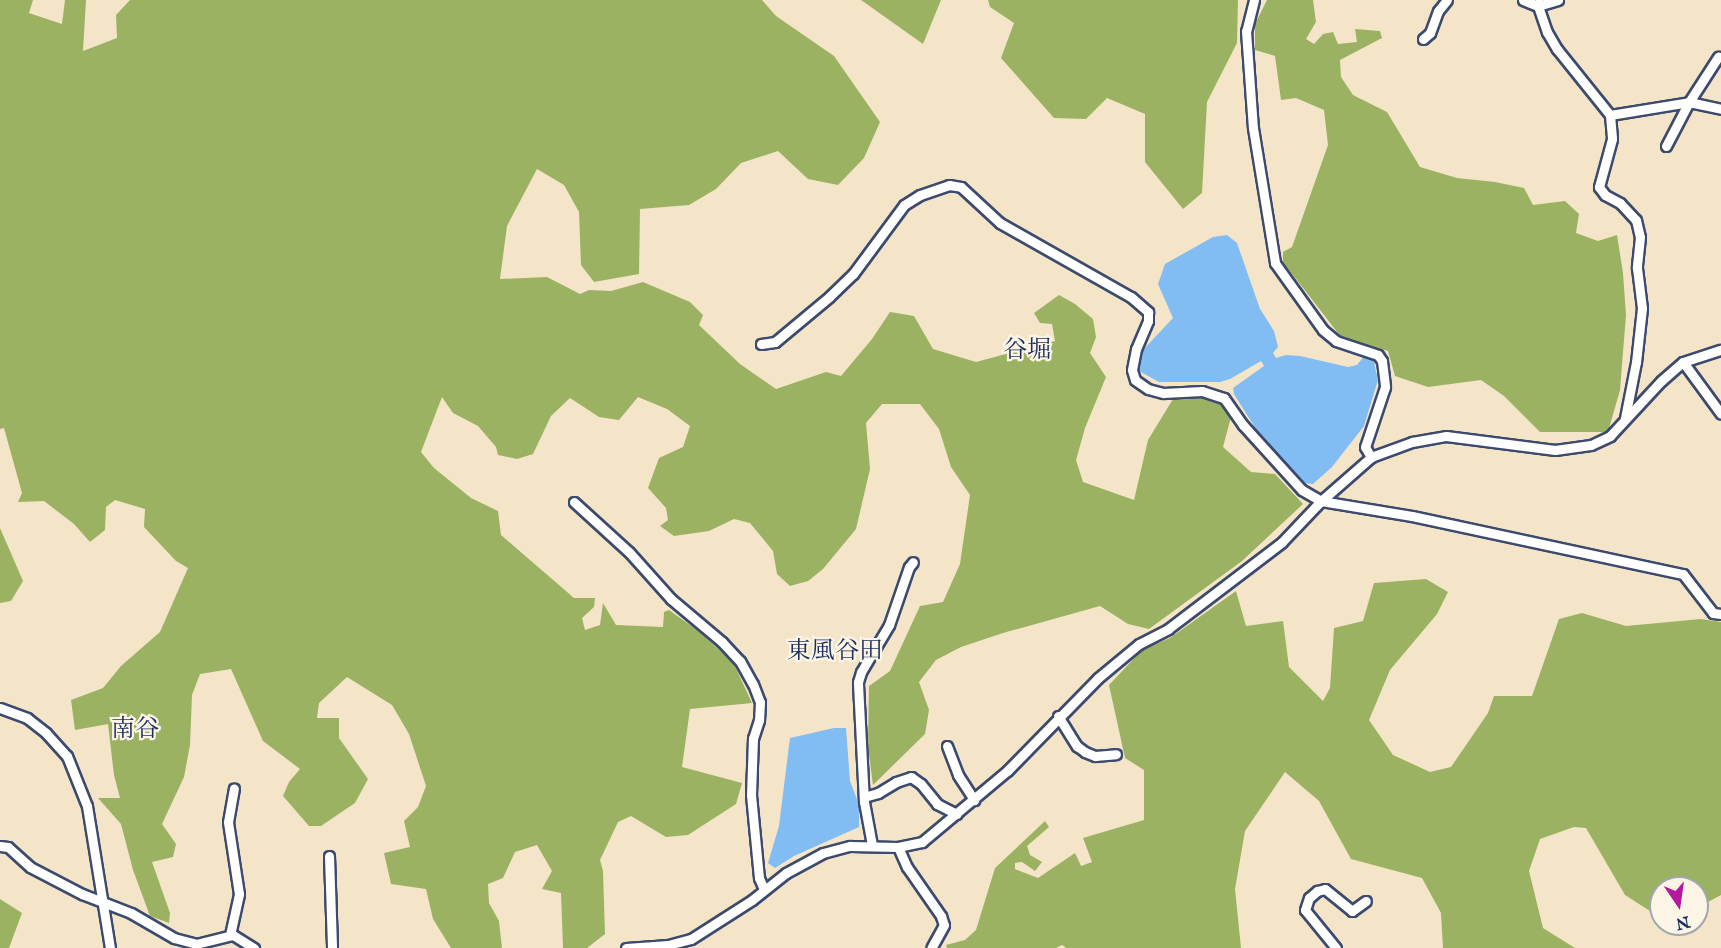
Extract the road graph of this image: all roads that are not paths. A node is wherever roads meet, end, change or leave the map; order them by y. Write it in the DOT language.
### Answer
graph roads {
  1 [pos="1254,0"];
  2 [pos="1447,0"];
  3 [pos="1523,0"];
  4 [pos="1558,0"];
  5 [pos="1539,3"];
  6 [pos="1423,39"];
  7 [pos="1718,57"];
  8 [pos="1689,102"];
  9 [pos="1721,109"];
  10 [pos="1610,115"];
  11 [pos="1666,146"];
  12 [pos="761,344"];
  13 [pos="1721,350"];
  14 [pos="1683,362"];
  15 [pos="1721,414"];
  16 [pos="1625,420"];
  17 [pos="1371,457"];
  18 [pos="1322,501"];
  19 [pos="574,502"];
  20 [pos="913,562"];
  21 [pos="1721,615"];
  22 [pos="0,708"];
  23 [pos="1058,716"];
  24 [pos="947,746"];
  25 [pos="1116,754"];
  26 [pos="234,789"];
  27 [pos="864,797"];
  28 [pos="974,800"];
  29 [pos="957,814"];
  30 [pos="872,845"];
  31 [pos="0,846"];
  32 [pos="898,847"];
  33 [pos="329,856"];
  34 [pos="764,890"];
  35 [pos="1366,901"];
  36 [pos="102,903"];
  37 [pos="230,935"];
  38 [pos="691,944"];
  39 [pos="110,948"];
  40 [pos="255,948"];
  41 [pos="332,948"];
  42 [pos="626,948"];
  43 [pos="931,948"];
  44 [pos="1336,948"];
  1 -- 17 [label="street"];
  2 -- 6 [label="street"];
  3 -- 5 [label="street"];
  4 -- 5 [label="street"];
  5 -- 10 [label="street"];
  7 -- 8 [label="street"];
  8 -- 9 [label="street"];
  8 -- 10 [label="street"];
  8 -- 11 [label="street"];
  10 -- 16 [label="street"];
  12 -- 18 [label="street"];
  13 -- 14 [label="street"];
  14 -- 15 [label="street"];
  14 -- 16 [label="street"];
  16 -- 17 [label="street"];
  17 -- 18 [label="street"];
  18 -- 21 [label="street"];
  18 -- 23 [label="street"];
  19 -- 34 [label="street"];
  20 -- 27 [label="street"];
  22 -- 36 [label="street"];
  23 -- 25 [label="street"];
  23 -- 28 [label="street"];
  24 -- 28 [label="street"];
  26 -- 37 [label="street"];
  27 -- 29 [label="street"];
  27 -- 30 [label="street"];
  28 -- 29 [label="street"];
  29 -- 32 [label="street"];
  30 -- 32 [label="street"];
  30 -- 34 [label="street"];
  31 -- 36 [label="street"];
  32 -- 43 [label="street"];
  33 -- 41 [label="street"];
  34 -- 38 [label="street"];
  35 -- 44 [label="street"];
  36 -- 37 [label="street"];
  36 -- 39 [label="street"];
  37 -- 40 [label="street"];
  38 -- 42 [label="street"];
}
